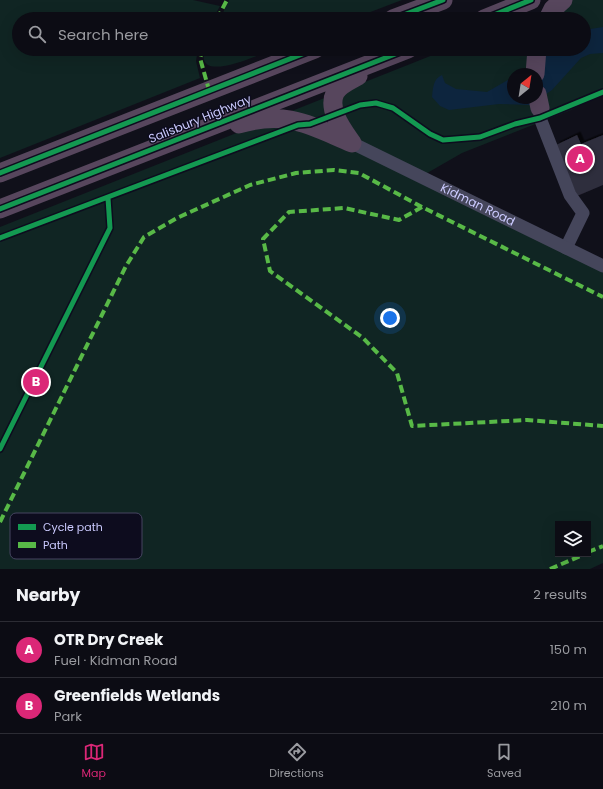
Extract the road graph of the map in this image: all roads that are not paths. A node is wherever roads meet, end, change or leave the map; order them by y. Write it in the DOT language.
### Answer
graph roads {
  1 [pos="443,0"];
  2 [pos="531,0"];
  3 [pos="563,0"];
  4 [pos="411,12"];
  5 [pos="501,12"];
  6 [pos="552,12"];
  7 [pos="297,56"];
  8 [pos="391,56"];
  9 [pos="395,56"];
  10 [pos="536,56"];
  11 [pos="535,68"];
  12 [pos="538,104"];
  13 [pos="352,143"];
  14 [pos="157,148"];
  15 [pos="0,172"];
  16 [pos="0,209"];
  17 [pos="566,248"];
  18 [pos="603,266"];
  1 -- 4 [label="highway"];
  2 -- 5 [label="highway"];
  3 -- 6 [label="highway"];
  7 -- 15 [label="highway, Salisbury Highway"];
  8 -- 14 [label="highway, Salisbury Highway"];
  9 -- 13 [label="highway"];
  10 -- 11 [label="highway"];
  12 -- 17 [label="street"];
  13 -- 14 [label="highway"];
  13 -- 17 [label="street, Kidman Road"];
  14 -- 16 [label="highway, Salisbury Highway"];
  17 -- 18 [label="street, Kidman Road"];
}
